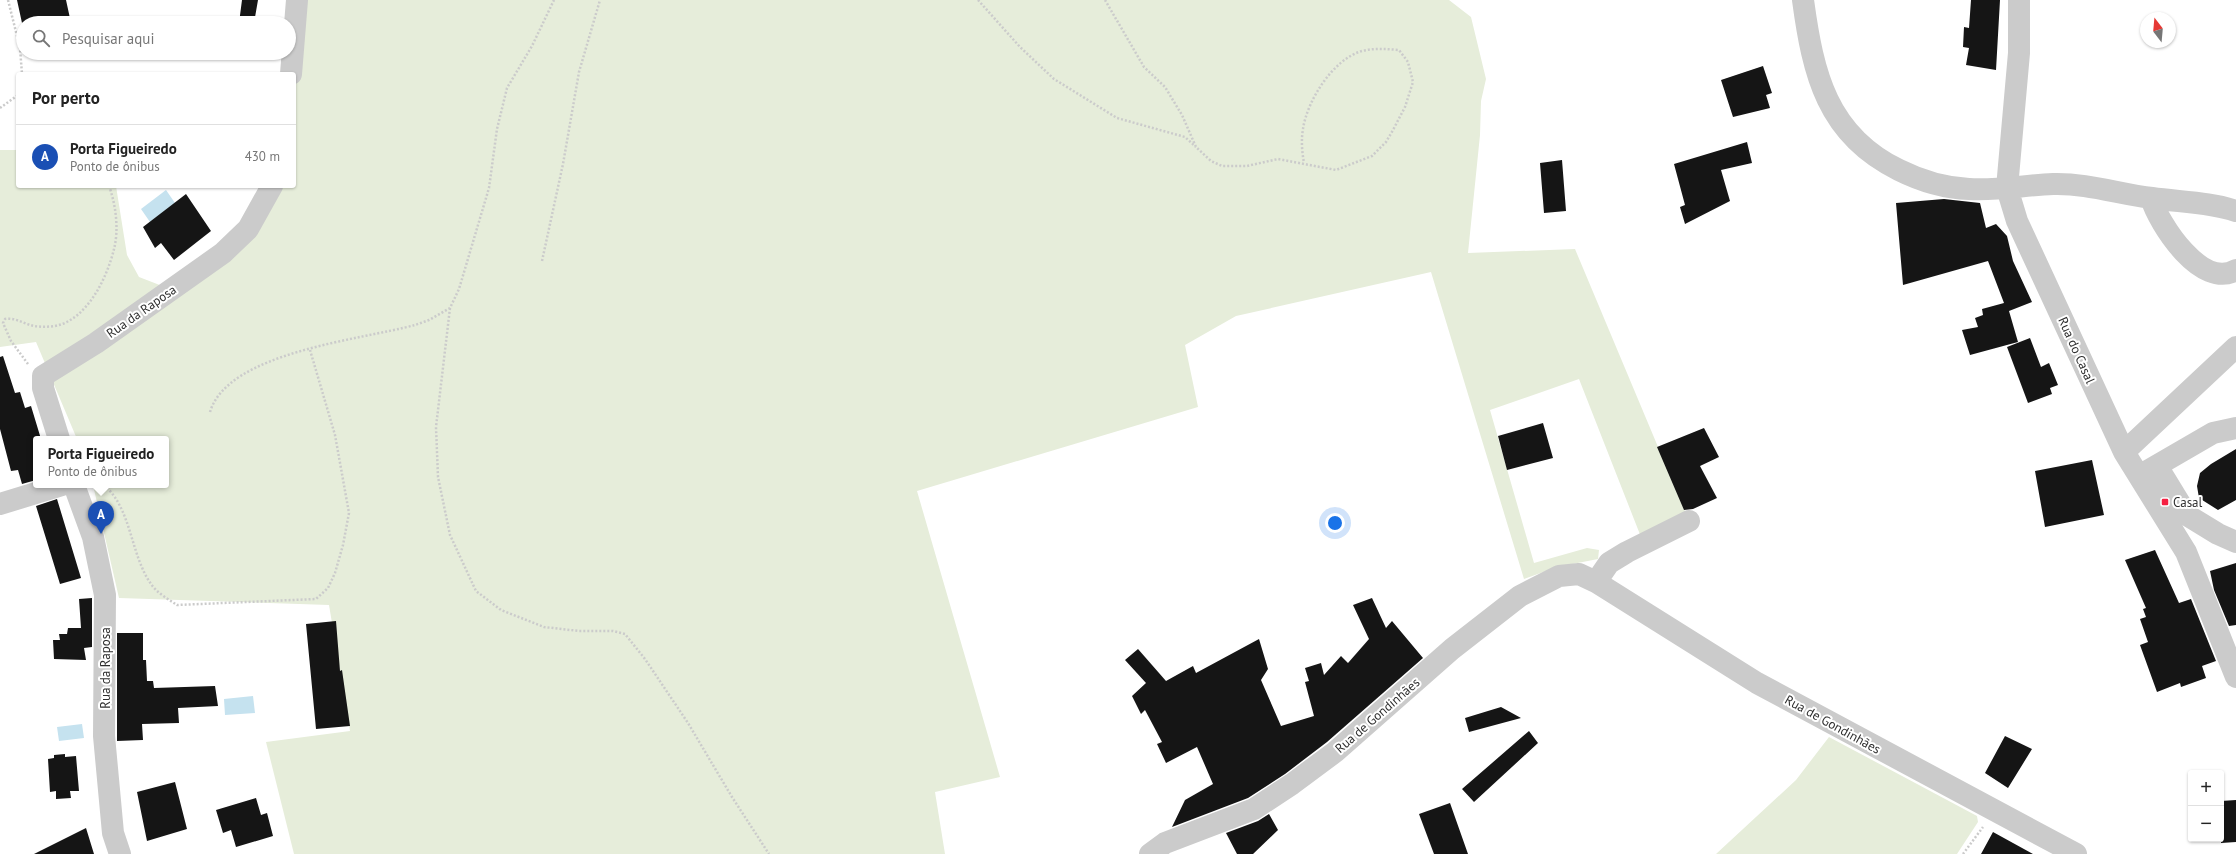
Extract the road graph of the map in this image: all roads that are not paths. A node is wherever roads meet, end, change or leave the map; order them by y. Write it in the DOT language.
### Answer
graph roads {
  1 [pos="297,0"];
  2 [pos="1803,0"];
  3 [pos="2019,0"];
  4 [pos="296,16"];
  5 [pos="292,60"];
  6 [pos="291,72"];
  7 [pos="271,188"];
  8 [pos="2007,188"];
  9 [pos="2151,198"];
  10 [pos="2236,211"];
  11 [pos="2236,270"];
  12 [pos="2236,347"];
  13 [pos="2236,428"];
  14 [pos="58,436"];
  15 [pos="2124,452"];
  16 [pos="2157,466"];
  17 [pos="2138,476"];
  18 [pos="52,488"];
  19 [pos="75,488"];
  20 [pos="0,504"];
  21 [pos="1689,521"];
  22 [pos="2236,542"];
  23 [pos="1596,582"];
  24 [pos="2236,677"];
  25 [pos="120,854"];
  26 [pos="1150,854"];
  27 [pos="2076,854"];
  1 -- 4 [label="street"];
  2 -- 8 [label="street"];
  3 -- 8 [label="street, Rua do Casal"];
  5 -- 6 [label="street"];
  7 -- 14 [label="street, Rua da Raposa"];
  8 -- 9 [label="street"];
  8 -- 15 [label="street, Rua do Casal"];
  9 -- 10 [label="street"];
  9 -- 11 [label="street"];
  12 -- 15 [label="street"];
  13 -- 16 [label="street"];
  15 -- 17 [label="street, Rua do Casal"];
  16 -- 17 [label="street"];
  16 -- 22 [label="street"];
  17 -- 24 [label="street, Rua do Casal"];
  18 -- 20 [label="street"];
  19 -- 25 [label="street, Rua da Raposa"];
  21 -- 23 [label="street"];
  23 -- 26 [label="street, Rua de Gondinhães"];
  23 -- 27 [label="street, Rua de Gondinhães"];
}
